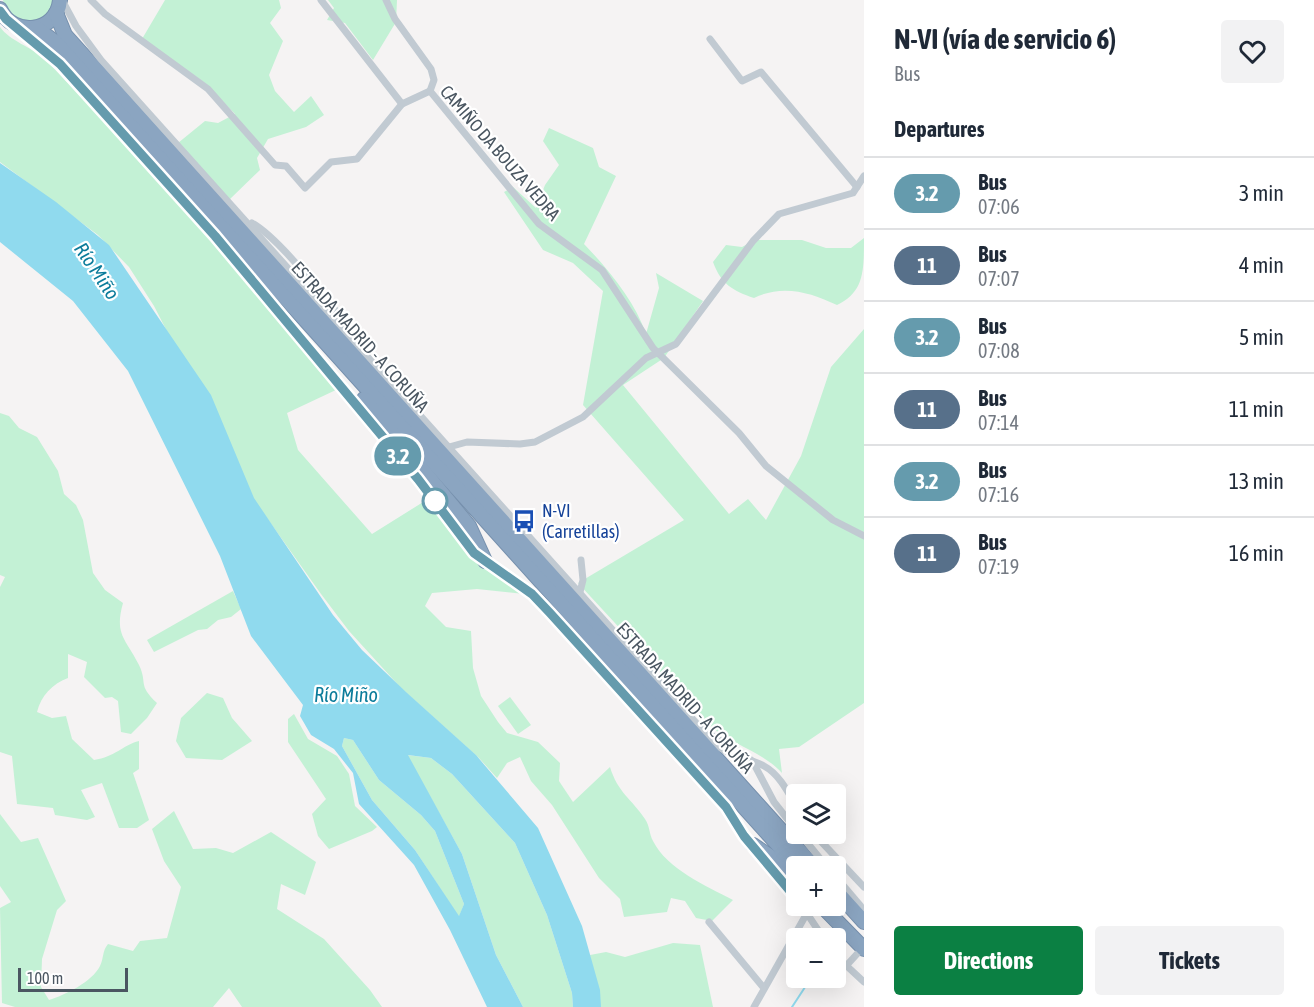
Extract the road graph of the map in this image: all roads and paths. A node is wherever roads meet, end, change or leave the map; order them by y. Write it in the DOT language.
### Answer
graph roads {
  1 [pos="91,0"];
  2 [pos="321,0"];
  3 [pos="386,0"];
  4 [pos="59,4"];
  5 [pos="0,10"];
  6 [pos="19,28"];
  7 [pos="36,28"];
  8 [pos="710,39"];
  9 [pos="430,91"];
  10 [pos="402,104"];
  11 [pos="864,176"];
  12 [pos="857,188"];
  13 [pos="272,283"];
  14 [pos="658,353"];
  15 [pos="449,447"];
  16 [pos="864,537"];
  17 [pos="581,560"];
  18 [pos="485,561"];
  19 [pos="580,592"];
  20 [pos="753,762"];
  21 [pos="786,791"];
  22 [pos="786,817"];
  23 [pos="808,844"];
  24 [pos="823,844"];
  25 [pos="753,845"];
  26 [pos="788,856"];
  27 [pos="804,856"];
  28 [pos="818,856"];
  29 [pos="786,870"];
  30 [pos="786,886"];
  31 [pos="864,887"];
  32 [pos="846,889"];
  33 [pos="846,902"];
  34 [pos="864,910"];
  35 [pos="805,916"];
  36 [pos="830,916"];
  37 [pos="843,916"];
  38 [pos="709,922"];
  39 [pos="864,922"];
  40 [pos="864,939"];
  41 [pos="861,952"];
  42 [pos="846,966"];
  43 [pos="864,982"];
  44 [pos="763,987"];
  45 [pos="754,1007"];
  1 -- 10 [label="street, CAMIÑO DA BOUZA VEDRA"];
  2 -- 10 [label="street"];
  3 -- 9 [label="street"];
  4 -- 7 [label="highway"];
  4 -- 15 [label="street"];
  4 -- 27 [label="highway, ESTRADA MADRID - A CORUÑA"];
  5 -- 6 [label="highway"];
  6 -- 7 [label="highway"];
  6 -- 18 [label="street"];
  7 -- 13 [label="highway, ESTRADA MADRID - A CORUÑA"];
  8 -- 12 [label="street"];
  9 -- 10 [label="street, CAMIÑO DA BOUZA VEDRA"];
  9 -- 14 [label="street, CAMIÑO DA BOUZA VEDRA"];
  11 -- 12 [label="street"];
  12 -- 14 [label="street"];
  13 -- 18 [label="highway"];
  13 -- 26 [label="highway, ESTRADA MADRID - A CORUÑA"];
  14 -- 15 [label="street"];
  14 -- 16 [label="street, CAMIÑO DA BOUZA VEDRA"];
  15 -- 19 [label="street"];
  17 -- 19 [label="street"];
  18 -- 25 [label="street"];
  19 -- 20 [label="street"];
  20 -- 21 [label="street"];
  20 -- 22 [label="street"];
  23 -- 28 [label="street"];
  24 -- 31 [label="street"];
  25 -- 29 [label="highway"];
  25 -- 30 [label="street"];
  32 -- 34 [label="street"];
  33 -- 39 [label="highway"];
  35 -- 44 [label="street"];
  36 -- 41 [label="highway"];
  37 -- 40 [label="highway"];
  38 -- 44 [label="street"];
  41 -- 42 [label="street"];
  42 -- 43 [label="street"];
  44 -- 45 [label="street"];
}
